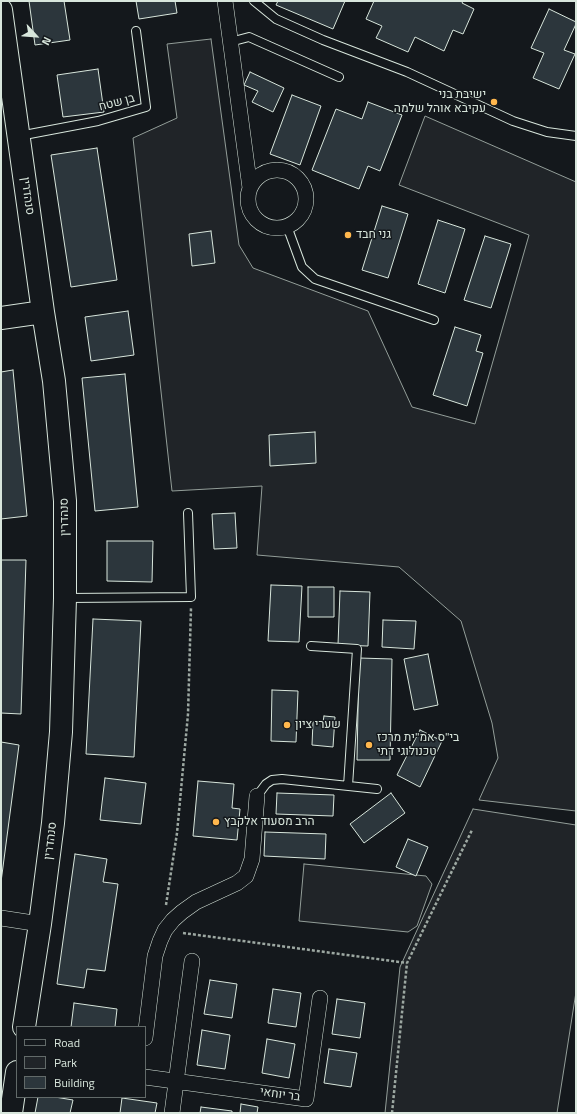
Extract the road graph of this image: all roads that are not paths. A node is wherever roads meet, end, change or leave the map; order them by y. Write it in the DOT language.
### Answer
graph roads {
  1 [pos="225,1"];
  2 [pos="254,1"];
  3 [pos="1,10"];
  4 [pos="136,31"];
  5 [pos="230,42"];
  6 [pos="339,77"];
  7 [pos="18,136"];
  8 [pos="576,136"];
  9 [pos="250,188"];
  10 [pos="287,226"];
  11 [pos="43,312"];
  12 [pos="1,318"];
  13 [pos="434,320"];
  14 [pos="188,513"];
  15 [pos="66,598"];
  16 [pos="311,646"];
  17 [pos="348,786"];
  18 [pos="377,788"];
  19 [pos="257,796"];
  20 [pos="1,918"];
  21 [pos="40,924"];
  22 [pos="192,961"];
  23 [pos="320,998"];
  24 [pos="24,1026"];
  25 [pos="146,1030"];
  26 [pos="146,1077"];
  27 [pos="16,1079"];
  28 [pos="177,1081"];
  29 [pos="11,1113"];
  30 [pos="172,1113"];
  1 -- 5 [label="street"];
  2 -- 8 [label="lane"];
  3 -- 7 [label="street, סנהדרין"];
  4 -- 7 [label="lane, בן שטח"];
  5 -- 6 [label="lane"];
  5 -- 9 [label="street"];
  7 -- 11 [label="street, סנהדרין"];
  9 -- 10 [label="street"];
  9 -- 10 [label="street"];
  10 -- 13 [label="lane"];
  11 -- 12 [label="street"];
  11 -- 15 [label="street, סנהדרין"];
  14 -- 15 [label="lane"];
  15 -- 21 [label="street, סנהדרין"];
  16 -- 17 [label="lane"];
  17 -- 18 [label="lane"];
  17 -- 19 [label="lane"];
  19 -- 25 [label="street"];
  20 -- 21 [label="street"];
  21 -- 24 [label="street, סנהדרין"];
  22 -- 28 [label="street"];
  23 -- 28 [label="street, בר יוחאי"];
  26 -- 28 [label="street, בר יוחאי"];
  27 -- 29 [label="street"];
  28 -- 30 [label="street"];
}
